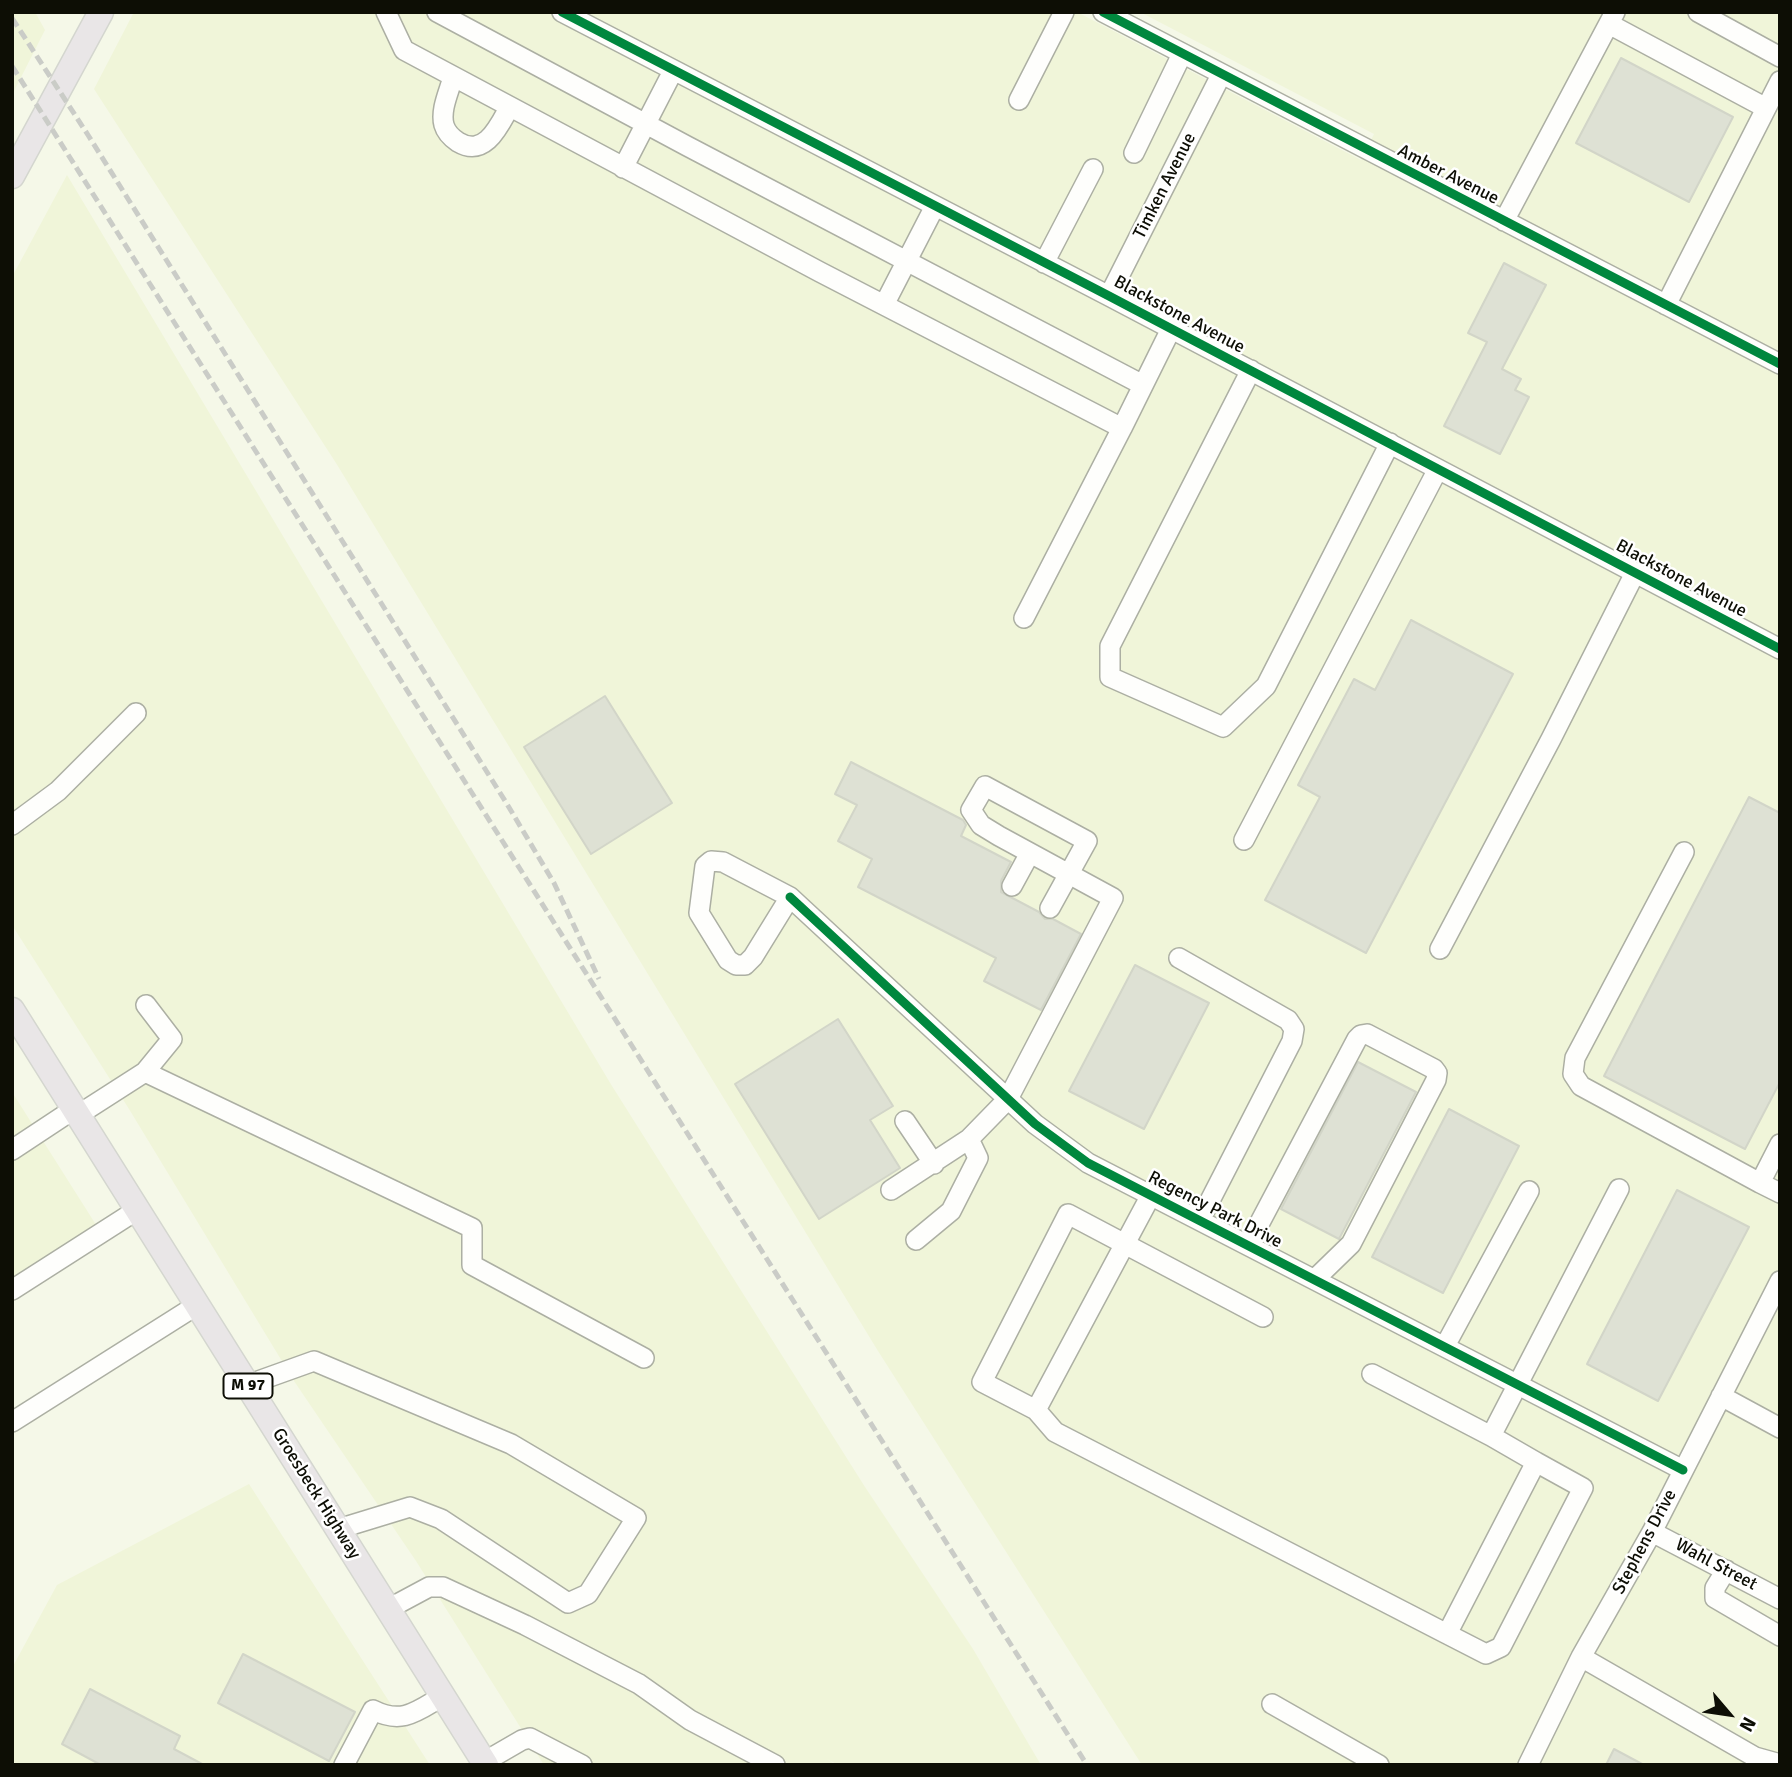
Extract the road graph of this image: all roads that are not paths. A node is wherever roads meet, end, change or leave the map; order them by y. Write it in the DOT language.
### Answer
graph roads {
  1 [pos="101,12"];
  2 [pos="386,12"];
  3 [pos="437,12"];
  4 [pos="562,12"];
  5 [pos="1065,12"];
  6 [pos="1103,12"];
  7 [pos="1698,12"];
  8 [pos="1612,18"];
  9 [pos="1182,54"];
  10 [pos="1780,57"];
  11 [pos="673,71"];
  12 [pos="1221,75"];
  13 [pos="453,77"];
  14 [pos="1780,81"];
  15 [pos="1019,100"];
  16 [pos="509,107"];
  17 [pos="1766,108"];
  18 [pos="646,124"];
  19 [pos="1134,152"];
  20 [pos="623,168"];
  21 [pos="1093,169"];
  22 [pos="12,175"];
  23 [pos="935,206"];
  24 [pos="1504,221"];
  25 [pos="907,261"];
  26 [pos="1044,263"];
  27 [pos="1109,296"];
  28 [pos="884,305"];
  29 [pos="1666,305"];
  30 [pos="1171,329"];
  31 [pos="1780,364"];
  32 [pos="1251,370"];
  33 [pos="1143,385"];
  34 [pos="1122,428"];
  35 [pos="1390,443"];
  36 [pos="1438,469"];
  37 [pos="1635,573"];
  38 [pos="1024,618"];
  39 [pos="1780,649"];
  40 [pos="136,713"];
  41 [pos="12,825"];
  42 [pos="1244,840"];
  43 [pos="1684,852"];
  44 [pos="1030,853"];
  45 [pos="1069,874"];
  46 [pos="1012,886"];
  47 [pos="790,897"];
  48 [pos="1050,908"];
  49 [pos="1440,949"];
  50 [pos="1179,958"];
  51 [pos="146,1005"];
  52 [pos="12,1010"];
  53 [pos="145,1072"];
  54 [pos="1008,1099"];
  55 [pos="76,1112"];
  56 [pos="905,1121"];
  57 [pos="969,1139"];
  58 [pos="1780,1144"];
  59 [pos="12,1150"];
  60 [pos="934,1164"];
  61 [pos="1760,1183"];
  62 [pos="1619,1189"];
  63 [pos="891,1190"];
  64 [pos="1529,1191"];
  65 [pos="1780,1193"];
  66 [pos="1151,1195"];
  67 [pos="137,1210"];
  68 [pos="1200,1220"];
  69 [pos="915,1240"];
  70 [pos="1125,1243"];
  71 [pos="1248,1245"];
  72 [pos="1315,1279"];
  73 [pos="1780,1281"];
  74 [pos="12,1290"];
  75 [pos="197,1305"];
  76 [pos="1264,1317"];
  77 [pos="1444,1346"];
  78 [pos="644,1358"];
  79 [pos="1372,1374"];
  80 [pos="247,1385"];
  81 [pos="1518,1385"];
  82 [pos="1721,1396"];
  83 [pos="1036,1410"];
  84 [pos="12,1422"];
  85 [pos="1780,1428"];
  86 [pos="1491,1436"];
  87 [pos="1536,1462"];
  88 [pos="1683,1470"];
  89 [pos="338,1529"];
  90 [pos="1652,1532"];
  91 [pos="1726,1570"];
  92 [pos="1780,1599"];
  93 [pos="388,1609"];
  94 [pos="1447,1634"];
  95 [pos="1780,1636"];
  96 [pos="1581,1657"];
  97 [pos="443,1696"];
  98 [pos="1272,1704"];
  99 [pos="485,1763"];
  100 [pos="1780,1764"];
  101 [pos="344,1765"];
  102 [pos="582,1765"];
  103 [pos="775,1765"];
  104 [pos="1379,1765"];
  105 [pos="1528,1765"];
  1 -- 22 [label="main road"];
  2 -- 13 [label="street"];
  3 -- 18 [label="street"];
  4 -- 11 [label="street, Blackstone Avenue"];
  5 -- 15 [label="street"];
  6 -- 9 [label="street, Amber Avenue"];
  7 -- 10 [label="street"];
  8 -- 17 [label="street"];
  8 -- 24 [label="street"];
  9 -- 12 [label="street, Amber Avenue"];
  9 -- 19 [label="street"];
  11 -- 18 [label="street"];
  11 -- 23 [label="street, Blackstone Avenue"];
  12 -- 24 [label="street, Amber Avenue"];
  12 -- 27 [label="street, Timken Avenue"];
  13 -- 16 [label="street"];
  13 -- 16 [label="street"];
  14 -- 17 [label="street"];
  16 -- 20 [label="street"];
  17 -- 29 [label="street"];
  18 -- 20 [label="street"];
  18 -- 25 [label="street"];
  20 -- 28 [label="street"];
  21 -- 26 [label="street"];
  23 -- 25 [label="street"];
  23 -- 26 [label="street, Blackstone Avenue"];
  24 -- 29 [label="street, Amber Avenue"];
  25 -- 28 [label="street"];
  25 -- 33 [label="street"];
  26 -- 27 [label="street, Blackstone Avenue"];
  27 -- 30 [label="street, Blackstone Avenue"];
  28 -- 34 [label="street"];
  29 -- 31 [label="street, Amber Avenue"];
  30 -- 32 [label="street, Blackstone Avenue"];
  30 -- 33 [label="street"];
  32 -- 35 [label="street, Blackstone Avenue"];
  32 -- 35 [label="street"];
  33 -- 34 [label="street"];
  34 -- 38 [label="street"];
  35 -- 36 [label="street, Blackstone Avenue"];
  36 -- 37 [label="street, Blackstone Avenue"];
  36 -- 42 [label="street"];
  37 -- 39 [label="street, Blackstone Avenue"];
  37 -- 49 [label="street"];
  40 -- 41 [label="street"];
  43 -- 61 [label="street"];
  44 -- 45 [label="street"];
  44 -- 45 [label="street"];
  44 -- 46 [label="street"];
  45 -- 48 [label="street"];
  45 -- 54 [label="street"];
  47 -- 47 [label="street, Regency Park Drive"];
  47 -- 54 [label="street, Regency Park Drive"];
  50 -- 68 [label="street"];
  51 -- 53 [label="street"];
  52 -- 55 [label="main road, Groesbeck Highway / M 97"];
  53 -- 55 [label="street"];
  53 -- 78 [label="street"];
  54 -- 57 [label="street"];
  54 -- 66 [label="street, Regency Park Drive"];
  55 -- 59 [label="street"];
  55 -- 67 [label="main road, Groesbeck Highway / M 97"];
  56 -- 60 [label="street"];
  57 -- 60 [label="street"];
  57 -- 69 [label="street"];
  58 -- 61 [label="street"];
  60 -- 63 [label="street"];
  61 -- 65 [label="street"];
  62 -- 81 [label="street"];
  64 -- 77 [label="street"];
  66 -- 68 [label="street, Regency Park Drive"];
  66 -- 70 [label="street"];
  67 -- 74 [label="street"];
  67 -- 75 [label="main road, Groesbeck Highway / M 97"];
  68 -- 71 [label="street, Regency Park Drive"];
  70 -- 76 [label="street"];
  70 -- 83 [label="street"];
  70 -- 83 [label="street"];
  71 -- 72 [label="street, Regency Park Drive"];
  71 -- 72 [label="street"];
  72 -- 77 [label="street, Regency Park Drive"];
  73 -- 82 [label="street, Stephens Drive"];
  75 -- 80 [label="main road, Groesbeck Highway / M 97"];
  75 -- 84 [label="street"];
  77 -- 81 [label="street, Regency Park Drive"];
  79 -- 86 [label="street"];
  80 -- 89 [label="main road, Groesbeck Highway / M 97"];
  80 -- 89 [label="street"];
  81 -- 86 [label="street"];
  81 -- 88 [label="street, Regency Park Drive"];
  82 -- 85 [label="street"];
  82 -- 88 [label="street, Stephens Drive"];
  83 -- 94 [label="street"];
  86 -- 87 [label="street"];
  87 -- 94 [label="street"];
  87 -- 94 [label="street"];
  88 -- 90 [label="street, Stephens Drive"];
  89 -- 93 [label="main road, Groesbeck Highway / M 97"];
  90 -- 91 [label="street, Wahl Street"];
  90 -- 96 [label="street, Stephens Drive"];
  91 -- 92 [label="street, Wahl Street"];
  91 -- 95 [label="street"];
  93 -- 97 [label="main road, Groesbeck Highway / M 97"];
  93 -- 103 [label="street"];
  96 -- 100 [label="street"];
  96 -- 105 [label="street, Stephens Drive"];
  97 -- 99 [label="main road, Groesbeck Highway / M 97"];
  97 -- 101 [label="street"];
  98 -- 104 [label="street"];
  99 -- 102 [label="street"];
}
